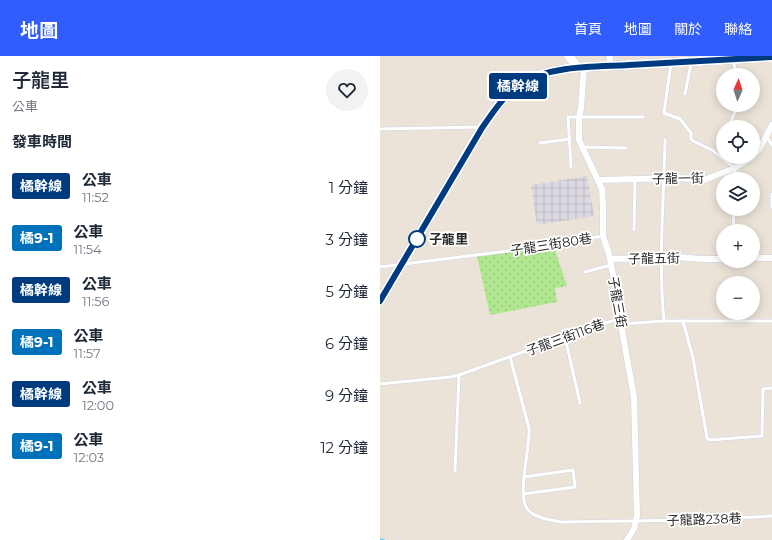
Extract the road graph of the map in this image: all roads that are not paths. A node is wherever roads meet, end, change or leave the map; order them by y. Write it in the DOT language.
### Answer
graph roads {
  1 [pos="569,56"];
  2 [pos="610,56"];
  3 [pos="772,57"];
  4 [pos="734,59"];
  5 [pos="691,62"];
  6 [pos="671,63"];
  7 [pos="609,66"];
  8 [pos="581,68"];
  9 [pos="735,68"];
  10 [pos="685,94"];
  11 [pos="579,117"];
  12 [pos="643,117"];
  13 [pos="772,125"];
  14 [pos="482,128"];
  15 [pos="380,129"];
  16 [pos="767,137"];
  17 [pos="570,139"];
  18 [pos="665,140"];
  19 [pos="540,143"];
  20 [pos="772,145"];
  21 [pos="582,147"];
  22 [pos="626,148"];
  23 [pos="760,148"];
  24 [pos="741,164"];
  25 [pos="571,166"];
  26 [pos="735,168"];
  27 [pos="735,172"];
  28 [pos="635,179"];
  29 [pos="664,179"];
  30 [pos="598,180"];
  31 [pos="772,194"];
  32 [pos="772,207"];
  33 [pos="634,230"];
  34 [pos="603,236"];
  35 [pos="661,258"];
  36 [pos="760,258"];
  37 [pos="772,258"];
  38 [pos="716,259"];
  39 [pos="610,262"];
  40 [pos="402,265"];
  41 [pos="380,267"];
  42 [pos="585,272"];
  43 [pos="380,301"];
  44 [pos="621,321"];
  45 [pos="664,321"];
  46 [pos="683,321"];
  47 [pos="772,321"];
  48 [pos="565,337"];
  49 [pos="510,357"];
  50 [pos="459,375"];
  51 [pos="380,384"];
  52 [pos="772,388"];
  53 [pos="580,403"];
  54 [pos="455,471"];
  55 [pos="524,477"];
  56 [pos="523,494"];
  57 [pos="772,516"];
  58 [pos="636,521"];
  59 [pos="626,540"];
  1 -- 8 [label="main road"];
  2 -- 7 [label="street"];
  3 -- 4 [label="main road"];
  4 -- 5 [label="main road"];
  4 -- 9 [label="lane"];
  5 -- 6 [label="main road"];
  5 -- 10 [label="lane"];
  6 -- 7 [label="main road"];
  6 -- 26 [label="lane"];
  7 -- 8 [label="main road"];
  8 -- 11 [label="street, 子龍三街"];
  8 -- 14 [label="main road"];
  11 -- 12 [label="lane"];
  11 -- 17 [label="lane"];
  11 -- 21 [label="street, 子龍三街"];
  13 -- 16 [label="street, 子龍一街"];
  14 -- 15 [label="lane"];
  14 -- 40 [label="main road"];
  16 -- 20 [label="lane"];
  16 -- 23 [label="street, 子龍一街"];
  17 -- 19 [label="lane"];
  17 -- 25 [label="lane"];
  18 -- 29 [label="lane"];
  21 -- 22 [label="lane"];
  21 -- 30 [label="street, 子龍三街"];
  24 -- 26 [label="street, 子龍一街"];
  26 -- 27 [label="lane"];
  26 -- 29 [label="street, 子龍一街"];
  28 -- 29 [label="street, 子龍一街"];
  28 -- 30 [label="street, 子龍一街"];
  28 -- 33 [label="lane"];
  29 -- 35 [label="lane"];
  30 -- 34 [label="street, 子龍三街"];
  31 -- 32 [label="lane"];
  34 -- 39 [label="street, 子龍三街"];
  34 -- 40 [label="lane, 子龍三街80巷"];
  35 -- 38 [label="street, 子龍五街"];
  35 -- 39 [label="street, 子龍五街"];
  35 -- 45 [label="lane"];
  36 -- 37 [label="street"];
  39 -- 42 [label="lane"];
  39 -- 44 [label="street, 子龍三街"];
  40 -- 41 [label="lane, 子龍三街80巷"];
  40 -- 43 [label="main road"];
  44 -- 45 [label="lane, 子龍三街116巷"];
  44 -- 48 [label="lane, 子龍三街116巷"];
  44 -- 58 [label="street, 子龍三街"];
  45 -- 46 [label="lane, 子龍三街116巷"];
  46 -- 47 [label="lane, 子龍三街116巷"];
  46 -- 52 [label="lane"];
  48 -- 49 [label="lane, 子龍三街116巷"];
  48 -- 53 [label="lane"];
  49 -- 50 [label="lane, 子龍三街116巷"];
  49 -- 55 [label="lane"];
  50 -- 51 [label="lane, 子龍三街116巷"];
  50 -- 54 [label="lane"];
  55 -- 56 [label="lane"];
  55 -- 56 [label="lane"];
  56 -- 58 [label="lane, 子龍路238巷"];
  57 -- 58 [label="lane, 子龍路238巷"];
  58 -- 59 [label="street, 子龍三街"];
}
